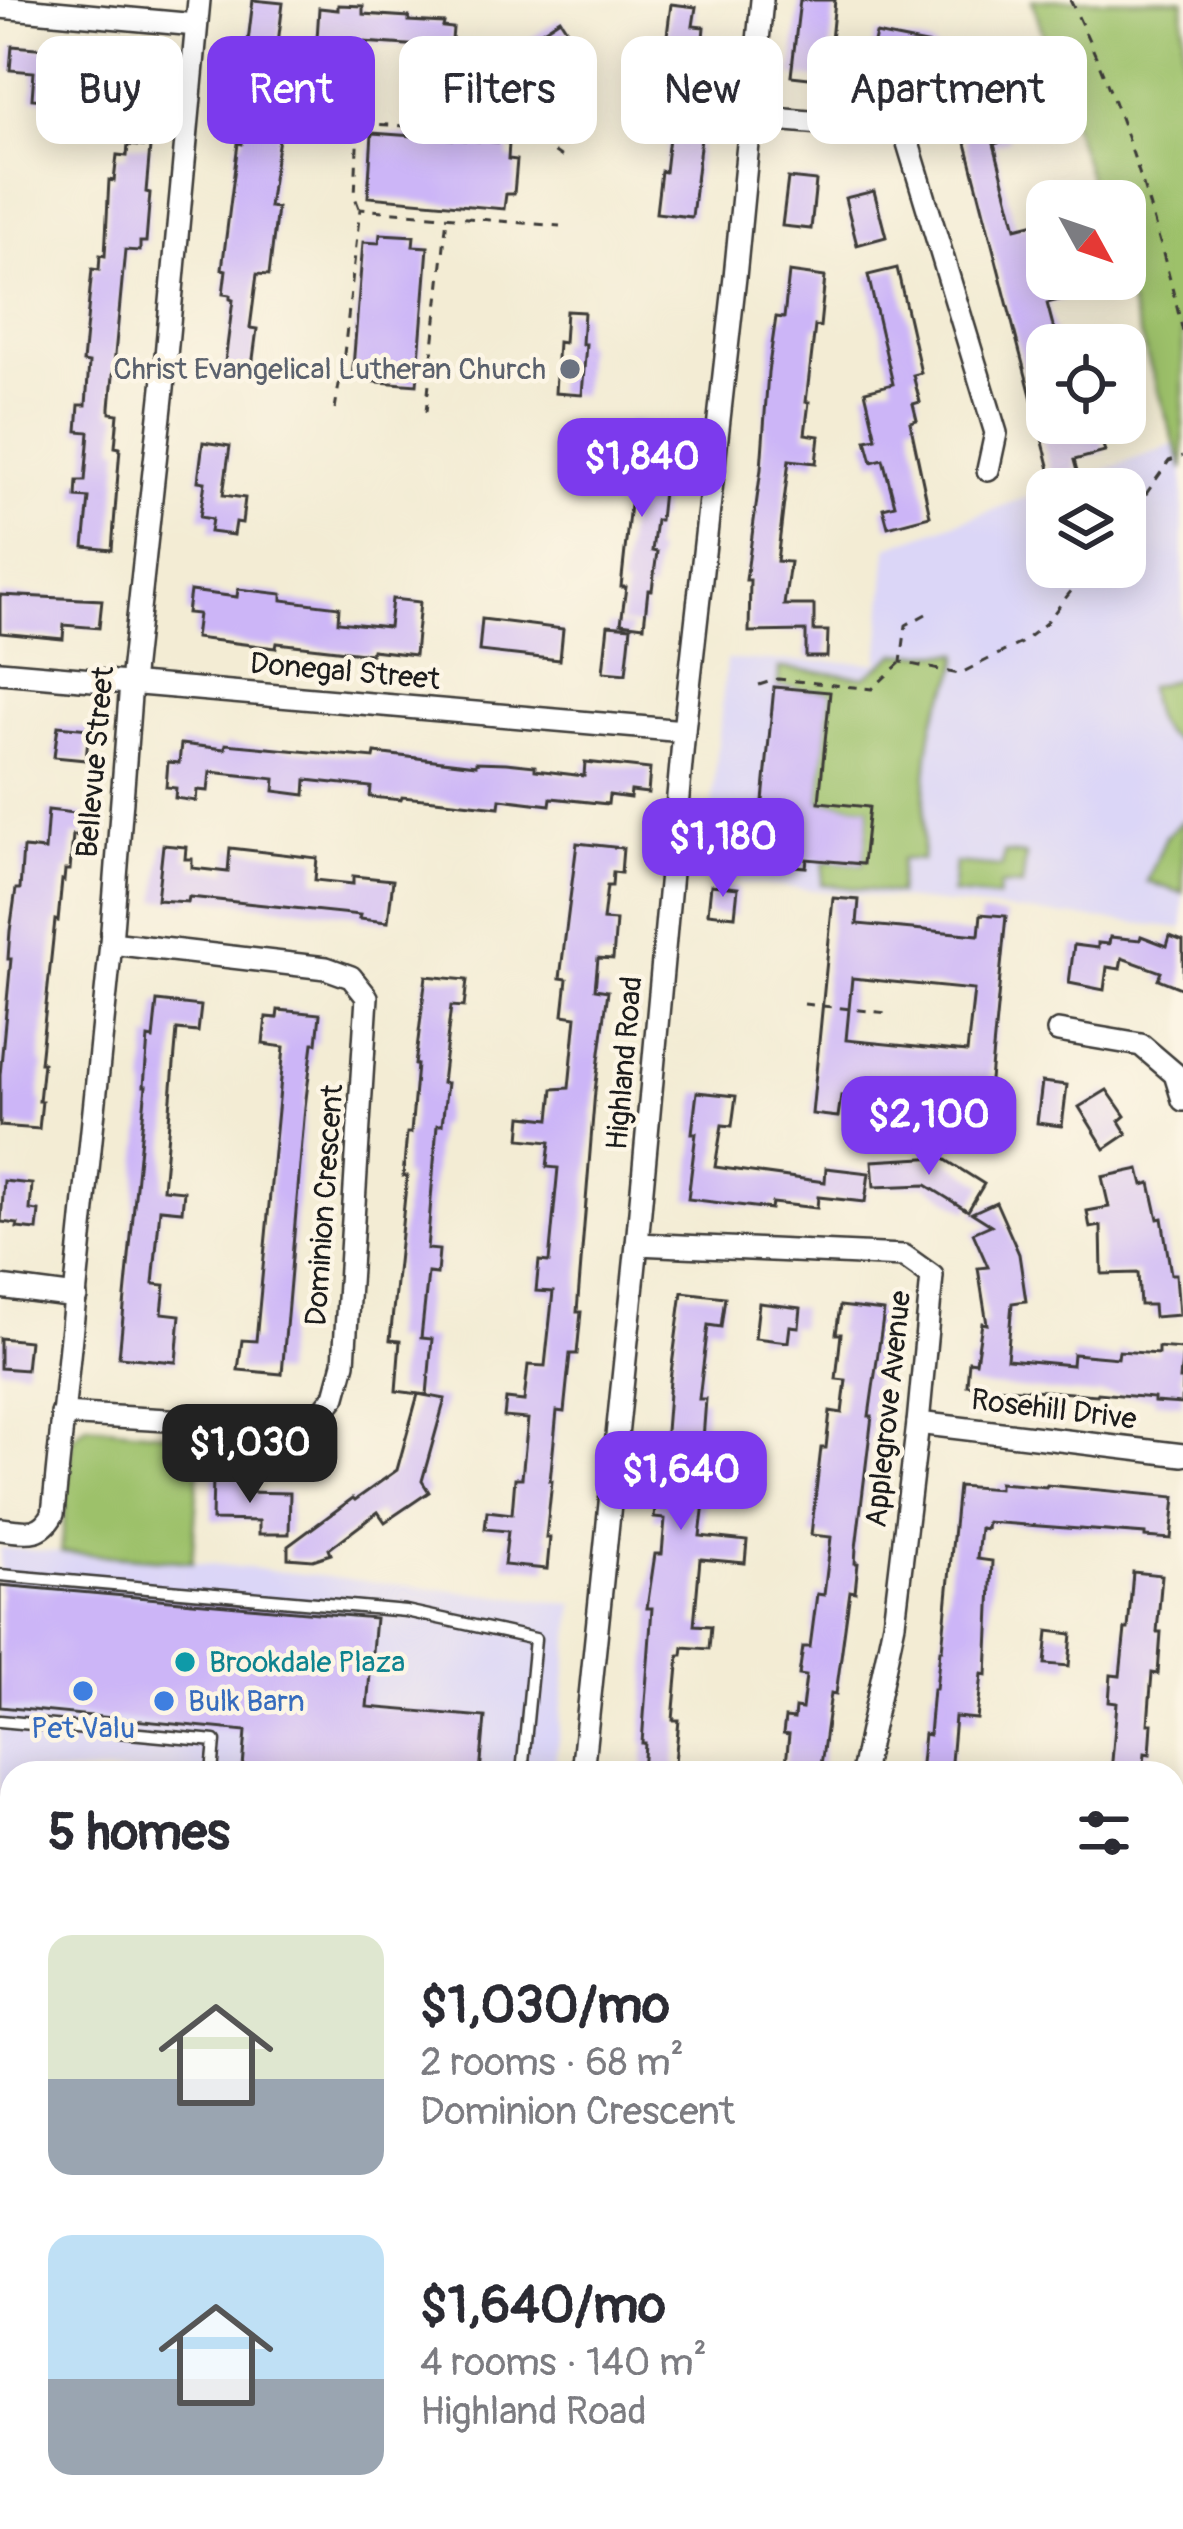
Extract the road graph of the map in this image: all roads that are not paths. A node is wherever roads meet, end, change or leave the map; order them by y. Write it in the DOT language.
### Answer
graph roads {
  1 [pos="199,0"];
  2 [pos="762,0"];
  3 [pos="0,8"];
  4 [pos="196,25"];
  5 [pos="759,36"];
  6 [pos="783,120"];
  7 [pos="748,144"];
  8 [pos="988,470"];
  9 [pos="0,672"];
  10 [pos="131,682"];
  11 [pos="684,731"];
  12 [pos="111,943"];
  13 [pos="1058,1031"];
  14 [pos="1183,1100"];
  15 [pos="637,1244"];
  16 [pos="0,1287"];
  17 [pos="76,1297"];
  18 [pos="62,1414"];
  19 [pos="918,1423"];
  20 [pos="1183,1455"];
  21 [pos="0,1529"];
  22 [pos="0,1576"];
  23 [pos="0,1720"];
  24 [pos="213,1761"];
  25 [pos="523,1761"];
  26 [pos="583,1761"];
  27 [pos="865,1761"];
  1 -- 4 [label="street, Bellevue Street"];
  2 -- 5 [label="street, Highland Road"];
  3 -- 4 [label="street"];
  4 -- 10 [label="street, Bellevue Street"];
  6 -- 8 [label="street"];
  7 -- 11 [label="street, Highland Road"];
  9 -- 10 [label="street, Donegal Street"];
  10 -- 11 [label="street, Donegal Street"];
  10 -- 12 [label="street, Bellevue Street"];
  11 -- 15 [label="street, Highland Road"];
  12 -- 17 [label="street, Bellevue Street"];
  12 -- 18 [label="street, Dominion Crescent"];
  13 -- 14 [label="street"];
  15 -- 19 [label="street, Applegrove Avenue"];
  15 -- 26 [label="street, Highland Road"];
  16 -- 17 [label="street"];
  17 -- 18 [label="street, Bellevue Street"];
  18 -- 21 [label="street, Bellevue Street"];
  19 -- 20 [label="street, Rosehill Drive"];
  19 -- 27 [label="street, Applegrove Avenue"];
  22 -- 25 [label="lane"];
  23 -- 24 [label="lane"];
}
